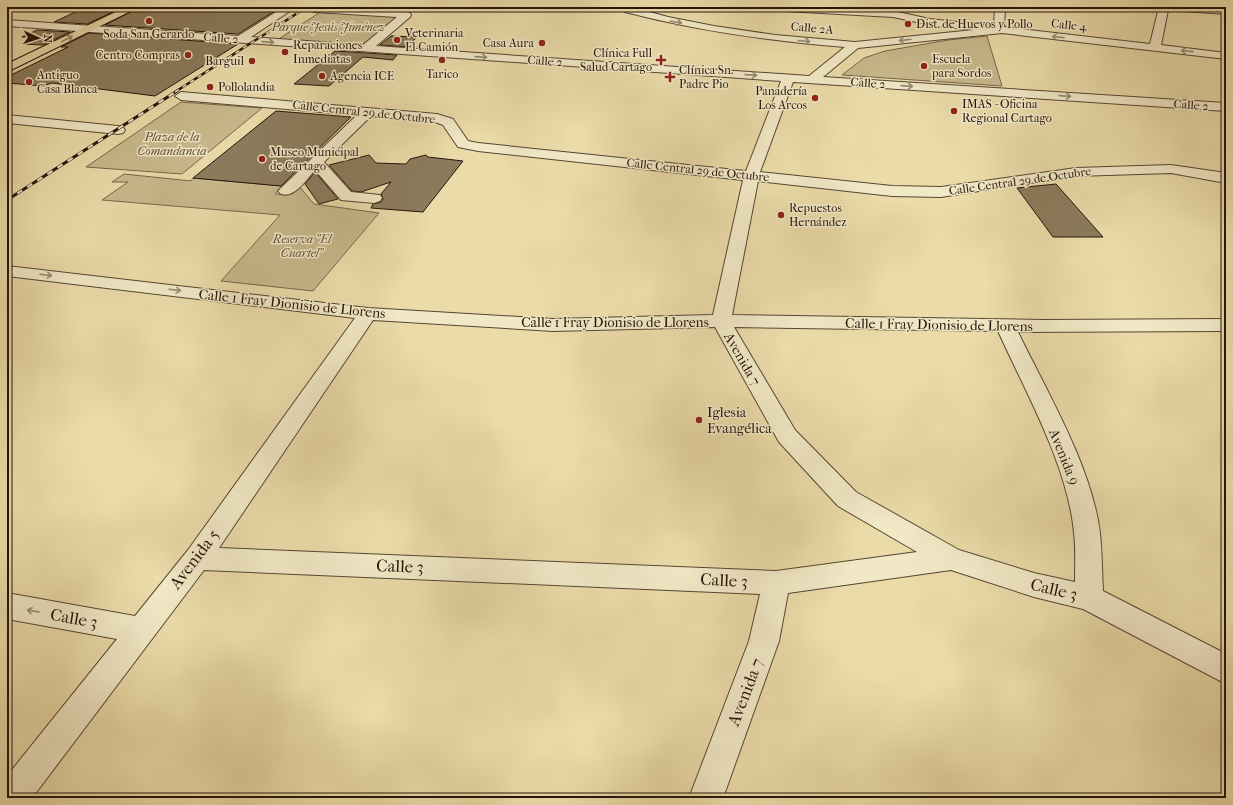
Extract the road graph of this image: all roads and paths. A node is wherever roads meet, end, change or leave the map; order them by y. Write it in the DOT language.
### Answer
graph roads {
  1 [pos="134,7"];
  2 [pos="291,7"];
  3 [pos="625,7"];
  4 [pos="767,7"];
  5 [pos="1000,7"];
  6 [pos="1165,7"];
  7 [pos="315,9"];
  8 [pos="1226,11"];
  9 [pos="931,18"];
  10 [pos="7,23"];
  11 [pos="90,28"];
  12 [pos="999,31"];
  13 [pos="923,37"];
  14 [pos="239,40"];
  15 [pos="855,45"];
  16 [pos="1156,48"];
  17 [pos="365,49"];
  18 [pos="1226,56"];
  19 [pos="7,68"];
  20 [pos="788,78"];
  21 [pos="812,80"];
  22 [pos="181,96"];
  23 [pos="1226,107"];
  24 [pos="368,111"];
  25 [pos="7,119"];
  26 [pos="118,130"];
  27 [pos="316,162"];
  28 [pos="752,175"];
  29 [pos="1226,178"];
  30 [pos="286,191"];
  31 [pos="374,198"];
  32 [pos="7,270"];
  33 [pos="368,314"];
  34 [pos="721,321"];
  35 [pos="1226,325"];
  36 [pos="1005,326"];
  37 [pos="197,558"];
  38 [pos="951,559"];
  39 [pos="776,583"];
  40 [pos="1089,598"];
  41 [pos="7,606"];
  42 [pos="140,630"];
  43 [pos="1226,670"];
  44 [pos="11,798"];
  45 [pos="706,798"];
  1 -- 11 [label="main road"];
  2 -- 14 [label="street"];
  3 -- 15 [label="street, Calle 2A, one-way"];
  4 -- 9 [label="street, Calle 4"];
  5 -- 12 [label="street"];
  6 -- 8 [label="street"];
  6 -- 16 [label="street"];
  7 -- 17 [label="street"];
  9 -- 12 [label="street, Calle 4"];
  9 -- 13 [label="street"];
  10 -- 11 [label="street, Calle 2"];
  11 -- 14 [label="street, Calle 2"];
  19 -- 11 [label="main road, one-way"];
  12 -- 13 [label="street, Calle 2A"];
  16 -- 12 [label="street, Calle 4, one-way"];
  13 -- 15 [label="street, Calle 2A, one-way"];
  14 -- 17 [label="street, Calle 2, one-way"];
  15 -- 21 [label="street"];
  18 -- 16 [label="street, Calle 4, one-way"];
  17 -- 20 [label="street, Calle 2, one-way"];
  20 -- 21 [label="street, Calle 2"];
  20 -- 28 [label="street, Avenida 7"];
  21 -- 23 [label="street, Calle 2, one-way"];
  22 -- 24 [label="street, Calle Central 29 de Octubre"];
  24 -- 27 [label="street"];
  24 -- 28 [label="street, Calle Central 29 de Octubre"];
  25 -- 26 [label="street"];
  27 -- 30 [label="street"];
  27 -- 31 [label="street"];
  28 -- 29 [label="street, Calle Central 29 de Octubre"];
  28 -- 34 [label="street, Avenida 7"];
  32 -- 33 [label="street, Calle 1 Fray Dionisio de Llorens, one-way"];
  33 -- 34 [label="street, Calle 1 Fray Dionisio de Llorens"];
  33 -- 37 [label="street, Avenida 5"];
  34 -- 36 [label="street, Calle 1 Fray Dionisio de Llorens"];
  34 -- 38 [label="street, Avenida 7"];
  35 -- 36 [label="street, Calle 1 Fray Dionisio de Llorens"];
  36 -- 40 [label="street, Avenida 9"];
  37 -- 39 [label="street, Calle 3"];
  37 -- 42 [label="street, Avenida 5"];
  38 -- 39 [label="street, Calle 3"];
  38 -- 40 [label="street, Calle 3"];
  39 -- 45 [label="street, Avenida 7"];
  40 -- 43 [label="street, Calle 3"];
  42 -- 41 [label="street, Calle 3, one-way"];
  42 -- 44 [label="street, Avenida 5"];
}
